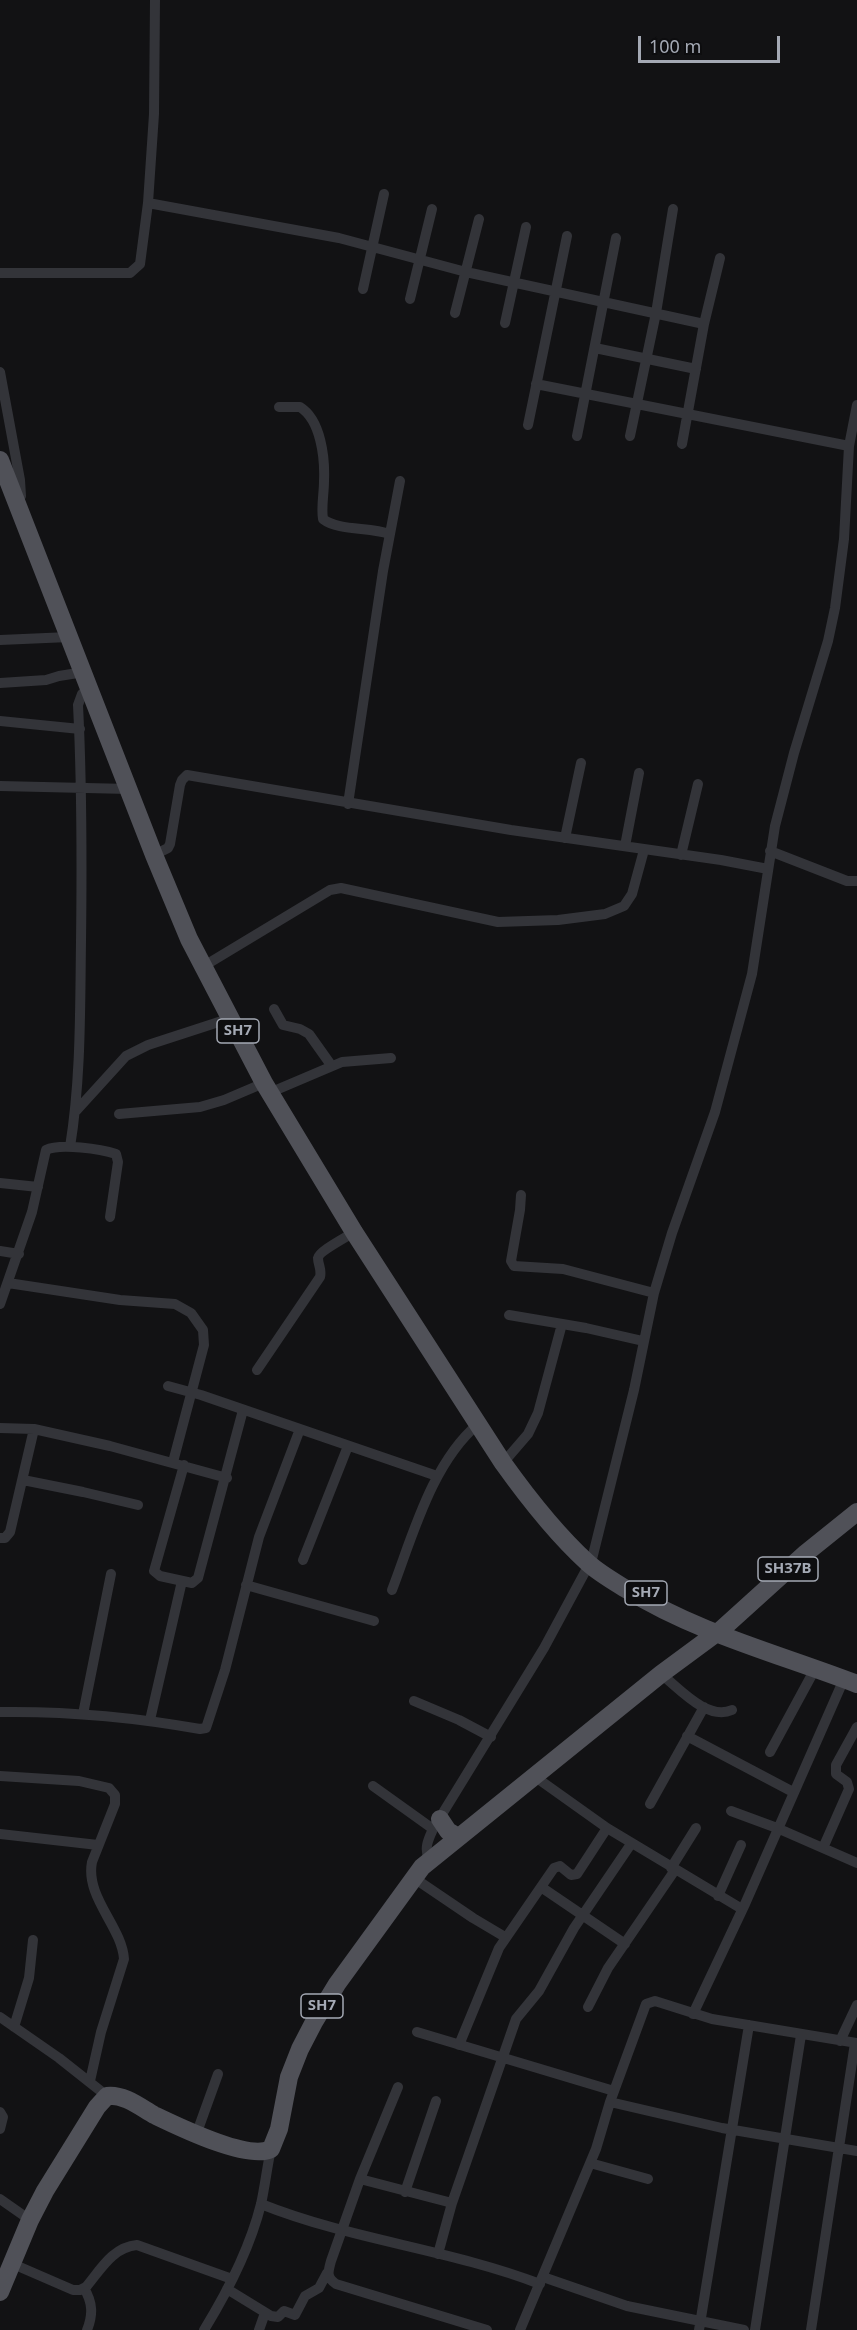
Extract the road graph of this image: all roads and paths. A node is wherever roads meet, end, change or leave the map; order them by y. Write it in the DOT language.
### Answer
graph roads {
  1 [pos="155,0"];
  2 [pos="384,194"];
  3 [pos="148,203"];
  4 [pos="432,209"];
  5 [pos="673,209"];
  6 [pos="479,219"];
  7 [pos="526,226"];
  8 [pos="567,236"];
  9 [pos="616,238"];
  10 [pos="372,247"];
  11 [pos="720,258"];
  12 [pos="420,260"];
  13 [pos="466,272"];
  14 [pos="0,273"];
  15 [pos="513,284"];
  16 [pos="363,289"];
  17 [pos="555,292"];
  18 [pos="410,299"];
  19 [pos="604,303"];
  20 [pos="455,313"];
  21 [pos="656,313"];
  22 [pos="504,323"];
  23 [pos="704,324"];
  24 [pos="595,348"];
  25 [pos="646,359"];
  26 [pos="696,369"];
  27 [pos="0,372"];
  28 [pos="536,384"];
  29 [pos="585,394"];
  30 [pos="637,402"];
  31 [pos="857,405"];
  32 [pos="279,407"];
  33 [pos="687,414"];
  34 [pos="528,425"];
  35 [pos="577,436"];
  36 [pos="630,436"];
  37 [pos="682,444"];
  38 [pos="849,446"];
  39 [pos="0,461"];
  40 [pos="400,482"];
  41 [pos="17,503"];
  42 [pos="389,534"];
  43 [pos="69,637"];
  44 [pos="0,640"];
  45 [pos="87,680"];
  46 [pos="0,683"];
  47 [pos="0,721"];
  48 [pos="80,729"];
  49 [pos="581,763"];
  50 [pos="639,773"];
  51 [pos="698,784"];
  52 [pos="0,786"];
  53 [pos="82,788"];
  54 [pos="129,789"];
  55 [pos="348,804"];
  56 [pos="565,838"];
  57 [pos="625,846"];
  58 [pos="644,850"];
  59 [pos="770,851"];
  60 [pos="154,855"];
  61 [pos="681,855"];
  62 [pos="768,869"];
  63 [pos="857,880"];
  64 [pos="204,966"];
  65 [pos="274,1009"];
  66 [pos="231,1018"];
  67 [pos="391,1058"];
  68 [pos="331,1065"];
  69 [pos="266,1088"];
  70 [pos="76,1111"];
  71 [pos="119,1114"];
  72 [pos="70,1147"];
  73 [pos="0,1183"];
  74 [pos="38,1187"];
  75 [pos="521,1195"];
  76 [pos="110,1217"];
  77 [pos="354,1232"];
  78 [pos="0,1251"];
  79 [pos="19,1254"];
  80 [pos="8,1283"];
  81 [pos="654,1293"];
  82 [pos="0,1304"];
  83 [pos="509,1315"];
  84 [pos="562,1324"];
  85 [pos="643,1341"];
  86 [pos="257,1370"];
  87 [pos="168,1386"];
  88 [pos="191,1392"];
  89 [pos="243,1410"];
  90 [pos="477,1424"];
  91 [pos="0,1428"];
  92 [pos="34,1429"];
  93 [pos="300,1429"];
  94 [pos="348,1446"];
  95 [pos="173,1462"];
  96 [pos="503,1463"];
  97 [pos="184,1465"];
  98 [pos="437,1476"];
  99 [pos="226,1478"];
  100 [pos="23,1480"];
  101 [pos="138,1506"];
  102 [pos="857,1512"];
  103 [pos="0,1538"];
  104 [pos="303,1560"];
  105 [pos="590,1562"];
  106 [pos="111,1574"];
  107 [pos="182,1581"];
  108 [pos="246,1585"];
  109 [pos="392,1590"];
  110 [pos="374,1621"];
  111 [pos="718,1630"];
  112 [pos="815,1669"];
  113 [pos="661,1674"];
  114 [pos="853,1679"];
  115 [pos="414,1701"];
  116 [pos="704,1707"];
  117 [pos="732,1710"];
  118 [pos="0,1712"];
  119 [pos="83,1714"];
  120 [pos="150,1720"];
  121 [pos="857,1727"];
  122 [pos="687,1736"];
  123 [pos="491,1737"];
  124 [pos="770,1752"];
  125 [pos="0,1776"];
  126 [pos="534,1776"];
  127 [pos="373,1786"];
  128 [pos="793,1792"];
  129 [pos="650,1804"];
  130 [pos="731,1811"];
  131 [pos="437,1824"];
  132 [pos="607,1828"];
  133 [pos="696,1828"];
  134 [pos="777,1828"];
  135 [pos="0,1834"];
  136 [pos="458,1837"];
  137 [pos="631,1844"];
  138 [pos="98,1845"];
  139 [pos="741,1845"];
  140 [pos="824,1848"];
  141 [pos="429,1860"];
  142 [pos="857,1863"];
  143 [pos="673,1869"];
  144 [pos="414,1878"];
  145 [pos="541,1887"];
  146 [pos="718,1896"];
  147 [pos="742,1909"];
  148 [pos="582,1915"];
  149 [pos="505,1937"];
  150 [pos="33,1941"];
  151 [pos="625,1944"];
  152 [pos="857,2005"];
  153 [pos="588,2007"];
  154 [pos="693,2014"];
  155 [pos="0,2017"];
  156 [pos="749,2025"];
  157 [pos="14,2027"];
  158 [pos="417,2032"];
  159 [pos="801,2035"];
  160 [pos="840,2041"];
  161 [pos="856,2043"];
  162 [pos="459,2045"];
  163 [pos="503,2059"];
  164 [pos="218,2074"];
  165 [pos="90,2081"];
  166 [pos="398,2087"];
  167 [pos="614,2091"];
  168 [pos="107,2096"];
  169 [pos="436,2101"];
  170 [pos="610,2102"];
  171 [pos="0,2112"];
  172 [pos="0,2129"];
  173 [pos="731,2130"];
  174 [pos="196,2135"];
  175 [pos="786,2139"];
  176 [pos="840,2148"];
  177 [pos="271,2149"];
  178 [pos="857,2151"];
  179 [pos="590,2163"];
  180 [pos="360,2179"];
  181 [pos="648,2180"];
  182 [pos="405,2192"];
  183 [pos="0,2199"];
  184 [pos="452,2203"];
  185 [pos="261,2204"];
  186 [pos="30,2220"];
  187 [pos="343,2231"];
  188 [pos="438,2254"];
  189 [pos="13,2264"];
  190 [pos="327,2273"];
  191 [pos="542,2281"];
  192 [pos="230,2284"];
  193 [pos="84,2288"];
  194 [pos="0,2292"];
  195 [pos="265,2313"];
  196 [pos="699,2326"];
  197 [pos="87,2330"];
  198 [pos="204,2330"];
  199 [pos="259,2330"];
  200 [pos="487,2330"];
  201 [pos="520,2330"];
  202 [pos="744,2330"];
  203 [pos="755,2330"];
  204 [pos="811,2330"];
  1 -- 3 [label="street"];
  2 -- 10 [label="street"];
  3 -- 10 [label="street"];
  3 -- 14 [label="street"];
  4 -- 12 [label="street"];
  5 -- 21 [label="street"];
  6 -- 13 [label="street"];
  7 -- 15 [label="street"];
  8 -- 17 [label="street"];
  9 -- 19 [label="street"];
  10 -- 12 [label="street"];
  10 -- 16 [label="street"];
  11 -- 23 [label="street"];
  12 -- 13 [label="street"];
  12 -- 18 [label="street"];
  13 -- 15 [label="street"];
  13 -- 20 [label="street"];
  15 -- 17 [label="street"];
  15 -- 22 [label="street"];
  17 -- 19 [label="street"];
  17 -- 28 [label="street"];
  19 -- 21 [label="street"];
  19 -- 24 [label="street"];
  21 -- 23 [label="street"];
  21 -- 25 [label="street"];
  23 -- 26 [label="street"];
  24 -- 25 [label="street"];
  24 -- 29 [label="street"];
  25 -- 26 [label="street"];
  25 -- 30 [label="street"];
  26 -- 33 [label="street"];
  27 -- 41 [label="street"];
  28 -- 29 [label="street"];
  28 -- 34 [label="street"];
  29 -- 30 [label="street"];
  29 -- 35 [label="street"];
  30 -- 33 [label="street"];
  30 -- 36 [label="street"];
  31 -- 38 [label="street"];
  32 -- 42 [label="street"];
  33 -- 37 [label="street"];
  33 -- 38 [label="street"];
  38 -- 59 [label="street"];
  39 -- 41 [label="main road, SH7"];
  40 -- 42 [label="street"];
  41 -- 43 [label="main road, SH7"];
  42 -- 55 [label="street"];
  43 -- 44 [label="street"];
  43 -- 45 [label="main road, SH7"];
  45 -- 46 [label="street"];
  45 -- 48 [label="street"];
  45 -- 54 [label="main road, SH7"];
  47 -- 48 [label="street"];
  48 -- 53 [label="street"];
  49 -- 56 [label="street"];
  50 -- 57 [label="street"];
  51 -- 61 [label="street"];
  52 -- 53 [label="street"];
  53 -- 54 [label="street"];
  53 -- 70 [label="street"];
  54 -- 60 [label="main road, SH7"];
  55 -- 56 [label="street"];
  55 -- 60 [label="street"];
  56 -- 57 [label="street"];
  57 -- 58 [label="street"];
  58 -- 61 [label="street"];
  58 -- 64 [label="street"];
  59 -- 62 [label="street"];
  59 -- 63 [label="street"];
  60 -- 64 [label="main road, SH7"];
  61 -- 62 [label="street"];
  62 -- 81 [label="street"];
  64 -- 66 [label="main road, SH7"];
  65 -- 68 [label="street"];
  66 -- 69 [label="main road, SH7"];
  66 -- 70 [label="street"];
  67 -- 68 [label="street"];
  68 -- 69 [label="street"];
  69 -- 71 [label="street"];
  69 -- 77 [label="main road, SH7"];
  70 -- 72 [label="street"];
  72 -- 74 [label="street"];
  72 -- 76 [label="street"];
  73 -- 74 [label="street"];
  74 -- 79 [label="street"];
  75 -- 81 [label="street"];
  77 -- 86 [label="street"];
  77 -- 90 [label="main road, SH7"];
  78 -- 79 [label="street"];
  79 -- 80 [label="street"];
  80 -- 82 [label="street"];
  80 -- 88 [label="street"];
  81 -- 85 [label="street"];
  83 -- 84 [label="street"];
  84 -- 85 [label="street"];
  84 -- 96 [label="street"];
  85 -- 105 [label="street"];
  87 -- 88 [label="street"];
  88 -- 89 [label="street"];
  88 -- 95 [label="street"];
  89 -- 93 [label="street"];
  89 -- 99 [label="street"];
  90 -- 96 [label="main road, SH7"];
  90 -- 98 [label="street"];
  91 -- 92 [label="street"];
  92 -- 95 [label="street"];
  92 -- 100 [label="street"];
  93 -- 94 [label="street"];
  93 -- 108 [label="street"];
  94 -- 98 [label="street"];
  94 -- 104 [label="street"];
  95 -- 97 [label="street"];
  96 -- 105 [label="main road, SH7"];
  97 -- 99 [label="street"];
  97 -- 107 [label="street"];
  98 -- 109 [label="street"];
  99 -- 107 [label="street"];
  100 -- 101 [label="street"];
  100 -- 103 [label="street"];
  102 -- 111 [label="main road, SH37B"];
  105 -- 111 [label="main road, SH7"];
  105 -- 123 [label="street"];
  106 -- 119 [label="street"];
  107 -- 120 [label="street"];
  108 -- 110 [label="street"];
  108 -- 120 [label="street"];
  111 -- 112 [label="main road"];
  111 -- 113 [label="main road, SH7"];
  111 -- 114 [label="main road"];
  112 -- 114 [label="main road"];
  112 -- 124 [label="street"];
  113 -- 116 [label="street"];
  113 -- 126 [label="main road, SH7"];
  114 -- 128 [label="street"];
  115 -- 123 [label="street"];
  116 -- 117 [label="street"];
  116 -- 122 [label="street"];
  118 -- 119 [label="street"];
  119 -- 120 [label="street"];
  121 -- 140 [label="street"];
  122 -- 128 [label="street"];
  122 -- 129 [label="street"];
  123 -- 131 [label="street"];
  125 -- 138 [label="street"];
  126 -- 132 [label="street"];
  126 -- 136 [label="main road, SH7"];
  127 -- 131 [label="street"];
  128 -- 134 [label="street"];
  130 -- 134 [label="street"];
  131 -- 136 [label="main road"];
  131 -- 141 [label="street"];
  132 -- 137 [label="street"];
  132 -- 145 [label="street"];
  133 -- 143 [label="street"];
  134 -- 140 [label="street"];
  134 -- 147 [label="street"];
  135 -- 138 [label="street"];
  136 -- 141 [label="main road, SH7"];
  137 -- 143 [label="street"];
  137 -- 148 [label="street"];
  138 -- 165 [label="street"];
  139 -- 146 [label="street"];
  140 -- 142 [label="street"];
  141 -- 144 [label="main road, SH7"];
  143 -- 146 [label="street"];
  143 -- 151 [label="street"];
  144 -- 149 [label="street"];
  144 -- 177 [label="main road, SH7"];
  145 -- 148 [label="street"];
  145 -- 149 [label="street"];
  146 -- 147 [label="street"];
  147 -- 154 [label="street"];
  148 -- 151 [label="street"];
  148 -- 163 [label="street"];
  149 -- 162 [label="street"];
  150 -- 157 [label="street"];
  151 -- 153 [label="street"];
  152 -- 160 [label="street"];
  154 -- 156 [label="street"];
  154 -- 167 [label="street"];
  155 -- 157 [label="street"];
  156 -- 159 [label="street"];
  156 -- 173 [label="street"];
  157 -- 165 [label="street"];
  158 -- 162 [label="street"];
  159 -- 160 [label="street"];
  159 -- 175 [label="street"];
  160 -- 161 [label="street"];
  161 -- 176 [label="street"];
  162 -- 163 [label="street"];
  163 -- 167 [label="street"];
  163 -- 184 [label="street"];
  164 -- 174 [label="street"];
  165 -- 168 [label="street"];
  166 -- 180 [label="street"];
  167 -- 170 [label="street"];
  168 -- 174 [label="main road"];
  168 -- 186 [label="main road"];
  169 -- 182 [label="street"];
  170 -- 173 [label="street"];
  170 -- 179 [label="street"];
  171 -- 172 [label="street"];
  173 -- 175 [label="street"];
  173 -- 196 [label="street"];
  174 -- 177 [label="main road"];
  175 -- 176 [label="street"];
  175 -- 203 [label="street"];
  176 -- 178 [label="street"];
  176 -- 204 [label="street"];
  177 -- 185 [label="street"];
  179 -- 181 [label="street"];
  179 -- 191 [label="street"];
  180 -- 182 [label="street"];
  180 -- 187 [label="street"];
  182 -- 184 [label="street"];
  183 -- 186 [label="street"];
  184 -- 188 [label="street"];
  185 -- 187 [label="street"];
  185 -- 192 [label="street"];
  186 -- 189 [label="main road"];
  187 -- 188 [label="street"];
  187 -- 190 [label="street"];
  188 -- 191 [label="street"];
  189 -- 193 [label="street"];
  189 -- 194 [label="main road"];
  190 -- 195 [label="street"];
  190 -- 200 [label="street"];
  191 -- 196 [label="street"];
  191 -- 201 [label="street"];
  192 -- 193 [label="street"];
  192 -- 195 [label="street"];
  192 -- 198 [label="street"];
  193 -- 197 [label="street"];
  195 -- 199 [label="street"];
  196 -- 202 [label="street"];
}
